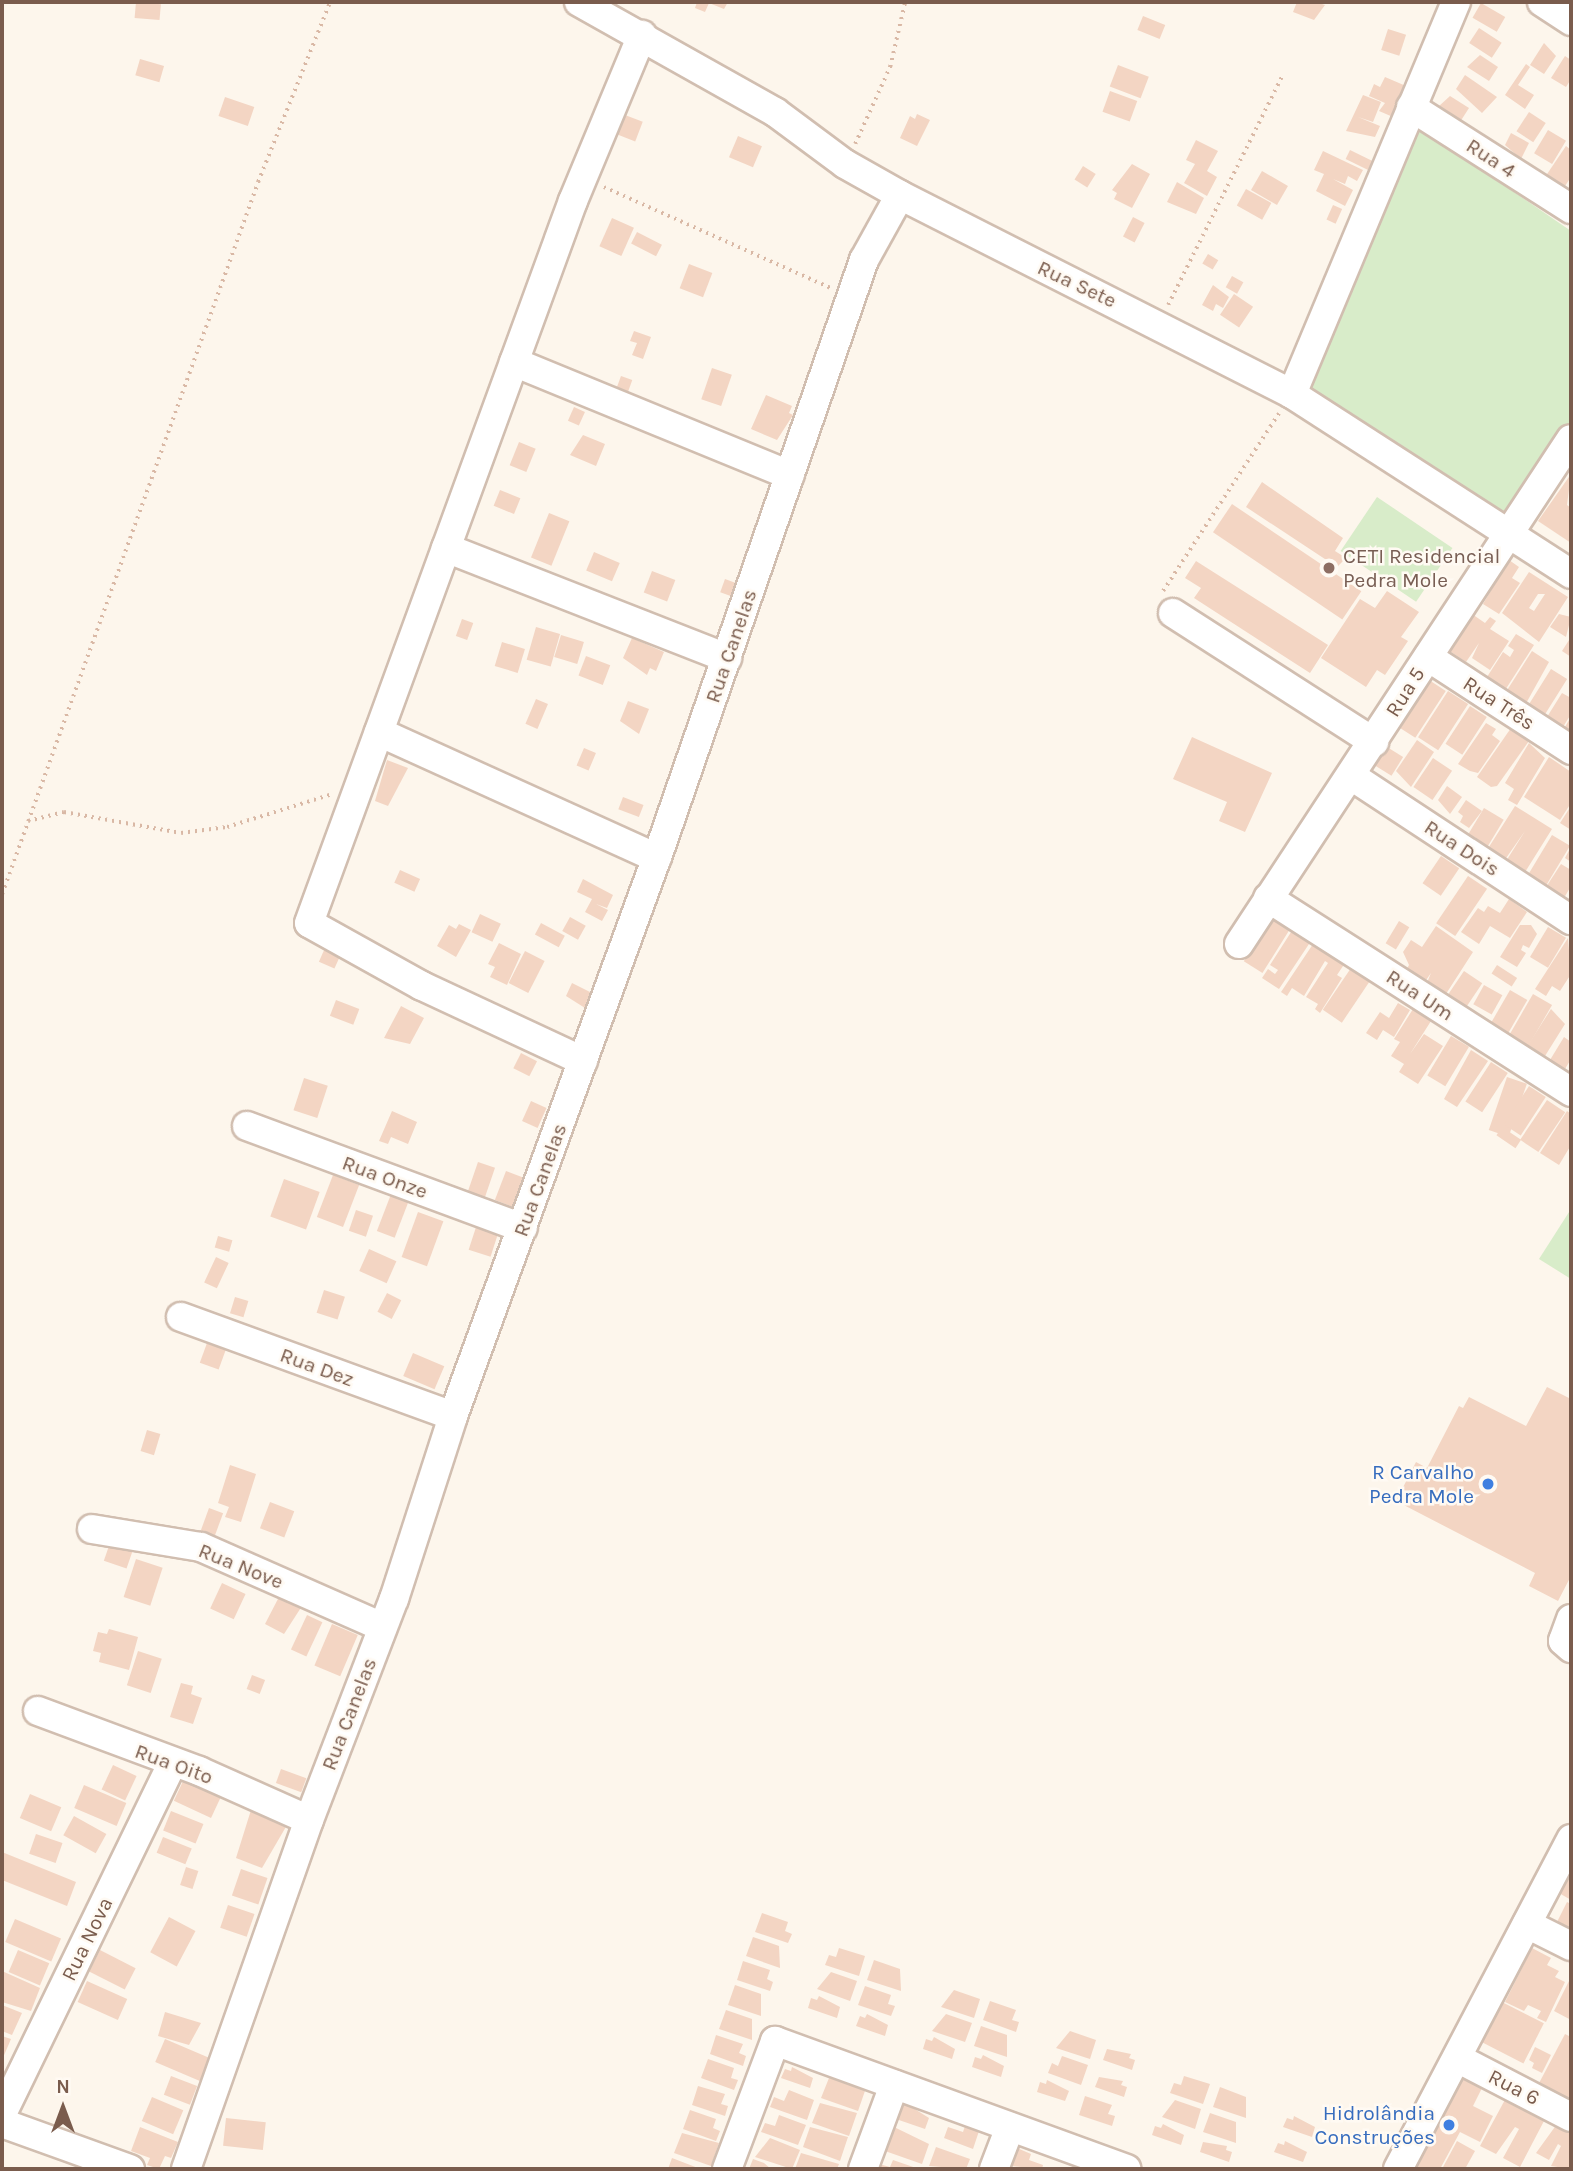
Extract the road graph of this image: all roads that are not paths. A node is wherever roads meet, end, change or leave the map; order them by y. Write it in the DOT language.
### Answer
graph roads {
  1 [pos="579,2"];
  2 [pos="1456,2"];
  3 [pos="1542,2"];
  4 [pos="1571,21"];
  5 [pos="642,36"];
  6 [pos="1411,107"];
  7 [pos="900,195"];
  8 [pos="1571,209"];
  9 [pos="514,362"];
  10 [pos="1292,394"];
  11 [pos="1571,439"];
  12 [pos="790,475"];
  13 [pos="1510,534"];
  14 [pos="446,548"];
  15 [pos="1571,573"];
  16 [pos="1173,613"];
  17 [pos="1427,657"];
  18 [pos="727,658"];
  19 [pos="379,732"];
  20 [pos="1374,742"];
  21 [pos="1571,750"];
  22 [pos="1353,777"];
  23 [pos="657,858"];
  24 [pos="1268,898"];
  25 [pos="1571,920"];
  26 [pos="1239,944"];
  27 [pos="583,1060"];
  28 [pos="1571,1092"];
  29 [pos="247,1126"];
  30 [pos="523,1228"];
  31 [pos="181,1317"];
  32 [pos="453,1416"];
  33 [pos="92,1529"];
  34 [pos="1571,1619"];
  35 [pos="383,1626"];
  36 [pos="1571,1648"];
  37 [pos="38,1711"];
  38 [pos="172,1764"];
  39 [pos="309,1821"];
  40 [pos="1571,1839"];
  41 [pos="1527,1924"];
  42 [pos="1571,1946"];
  43 [pos="1457,2058"];
  44 [pos="894,2085"];
  45 [pos="2,2114"];
  46 [pos="1571,2117"];
  47 [pos="2,2123"];
  48 [pos="1010,2127"];
  49 [pos="130,2169"];
  50 [pos="186,2169"];
  51 [pos="727,2169"];
  52 [pos="863,2169"];
  53 [pos="994,2169"];
  54 [pos="1124,2169"];
  55 [pos="1398,2169"];
  1 -- 5 [label="street, Rua Sete"];
  2 -- 6 [label="street"];
  3 -- 4 [label="street"];
  5 -- 7 [label="street, Rua Sete"];
  5 -- 9 [label="street"];
  6 -- 8 [label="street, Rua 4"];
  6 -- 10 [label="street"];
  7 -- 10 [label="street, Rua Sete"];
  7 -- 12 [label="street, Rua Canelas"];
  9 -- 12 [label="street"];
  9 -- 14 [label="street"];
  10 -- 13 [label="street, Rua Sete"];
  11 -- 13 [label="street, Rua 5"];
  12 -- 18 [label="street, Rua Canelas"];
  13 -- 15 [label="street, Rua Sete"];
  13 -- 17 [label="street, Rua 5"];
  14 -- 18 [label="street"];
  14 -- 19 [label="street"];
  16 -- 20 [label="street"];
  17 -- 20 [label="street, Rua 5"];
  17 -- 21 [label="street, Rua Três"];
  18 -- 23 [label="street, Rua Canelas"];
  19 -- 23 [label="street"];
  19 -- 27 [label="street"];
  20 -- 22 [label="street, Rua 5"];
  22 -- 24 [label="street, Rua 5"];
  22 -- 25 [label="street, Rua Dois"];
  23 -- 27 [label="street, Rua Canelas"];
  24 -- 26 [label="street, Rua 5"];
  24 -- 28 [label="street, Rua Um"];
  27 -- 30 [label="street, Rua Canelas"];
  29 -- 30 [label="street, Rua Onze"];
  30 -- 32 [label="street, Rua Canelas"];
  31 -- 32 [label="street, Rua Dez"];
  32 -- 35 [label="street, Rua Canelas"];
  33 -- 35 [label="street, Rua Nove"];
  34 -- 36 [label="street"];
  35 -- 39 [label="street, Rua Canelas"];
  37 -- 38 [label="street, Rua Oito"];
  38 -- 39 [label="street, Rua Oito"];
  38 -- 45 [label="street, Rua Nova"];
  39 -- 50 [label="street, Rua Canelas"];
  40 -- 41 [label="street"];
  41 -- 42 [label="street"];
  41 -- 43 [label="street"];
  43 -- 46 [label="street, Rua 6"];
  43 -- 55 [label="street"];
  44 -- 48 [label="street"];
  44 -- 51 [label="street"];
  44 -- 52 [label="street"];
  47 -- 49 [label="street"];
  48 -- 53 [label="street"];
  48 -- 54 [label="street"];
}
